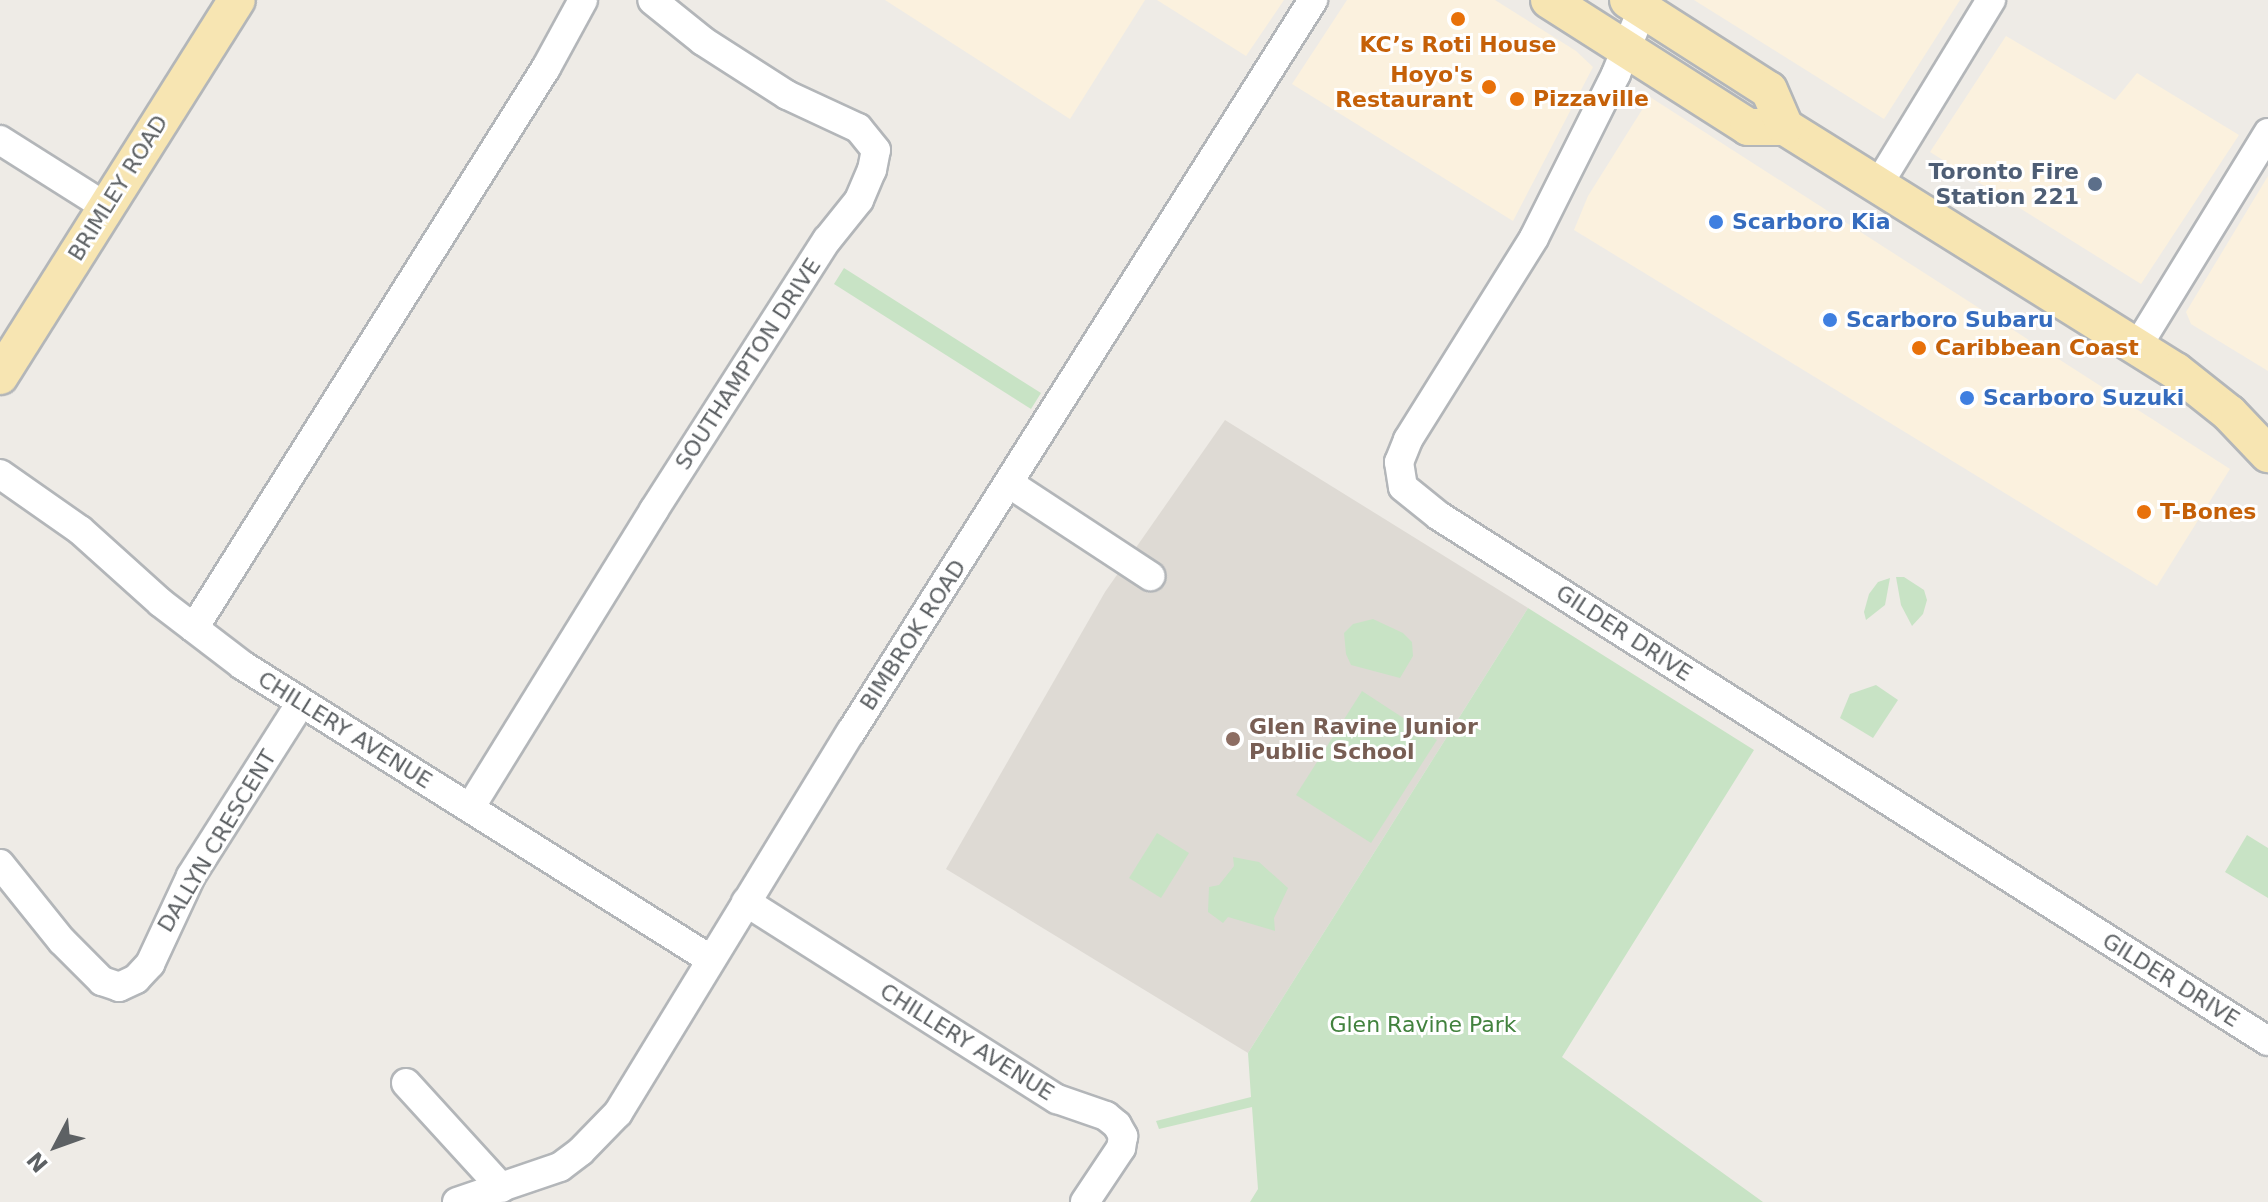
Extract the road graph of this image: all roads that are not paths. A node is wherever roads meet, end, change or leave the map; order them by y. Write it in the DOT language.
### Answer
graph roads {
  1 [pos="237,0"];
  2 [pos="583,0"];
  3 [pos="652,0"];
  4 [pos="1313,0"];
  5 [pos="1549,0"];
  6 [pos="1991,0"];
  7 [pos="1639,3"];
  8 [pos="1625,50"];
  9 [pos="1785,127"];
  10 [pos="2268,133"];
  11 [pos="0,140"];
  12 [pos="1878,185"];
  13 [pos="106,207"];
  14 [pos="2137,347"];
  15 [pos="0,376"];
  16 [pos="2268,454"];
  17 [pos="0,474"];
  18 [pos="1010,484"];
  19 [pos="1150,576"];
  20 [pos="194,628"];
  21 [pos="301,703"];
  22 [pos="470,808"];
  23 [pos="0,864"];
  24 [pos="746,902"];
  25 [pos="710,959"];
  26 [pos="2268,1041"];
  27 [pos="406,1083"];
  28 [pos="502,1188"];
  29 [pos="457,1202"];
  30 [pos="1085,1202"];
  1 -- 13 [label="main road, BRIMLEY ROAD"];
  2 -- 20 [label="street"];
  3 -- 22 [label="street, SOUTHAMPTON DRIVE"];
  4 -- 18 [label="street, BIMBROK ROAD"];
  5 -- 8 [label="main road"];
  6 -- 12 [label="street"];
  7 -- 8 [label="street, GILDER DRIVE"];
  7 -- 9 [label="main road"];
  8 -- 9 [label="main road"];
  8 -- 26 [label="street, GILDER DRIVE"];
  9 -- 12 [label="main road"];
  10 -- 14 [label="street"];
  11 -- 13 [label="street"];
  12 -- 14 [label="main road"];
  13 -- 15 [label="main road, BRIMLEY ROAD"];
  14 -- 16 [label="main road"];
  17 -- 20 [label="street, CHILLERY AVENUE"];
  18 -- 19 [label="street"];
  18 -- 24 [label="street, BIMBROK ROAD"];
  20 -- 21 [label="street, CHILLERY AVENUE"];
  21 -- 22 [label="street, CHILLERY AVENUE"];
  21 -- 23 [label="street, DALLYN CRESCENT"];
  22 -- 25 [label="street, CHILLERY AVENUE"];
  24 -- 25 [label="street, BIMBROK ROAD"];
  24 -- 30 [label="street, CHILLERY AVENUE"];
  25 -- 28 [label="street, BIMBROK ROAD"];
  27 -- 28 [label="street"];
  28 -- 29 [label="street, BIMBROK ROAD"];
}
